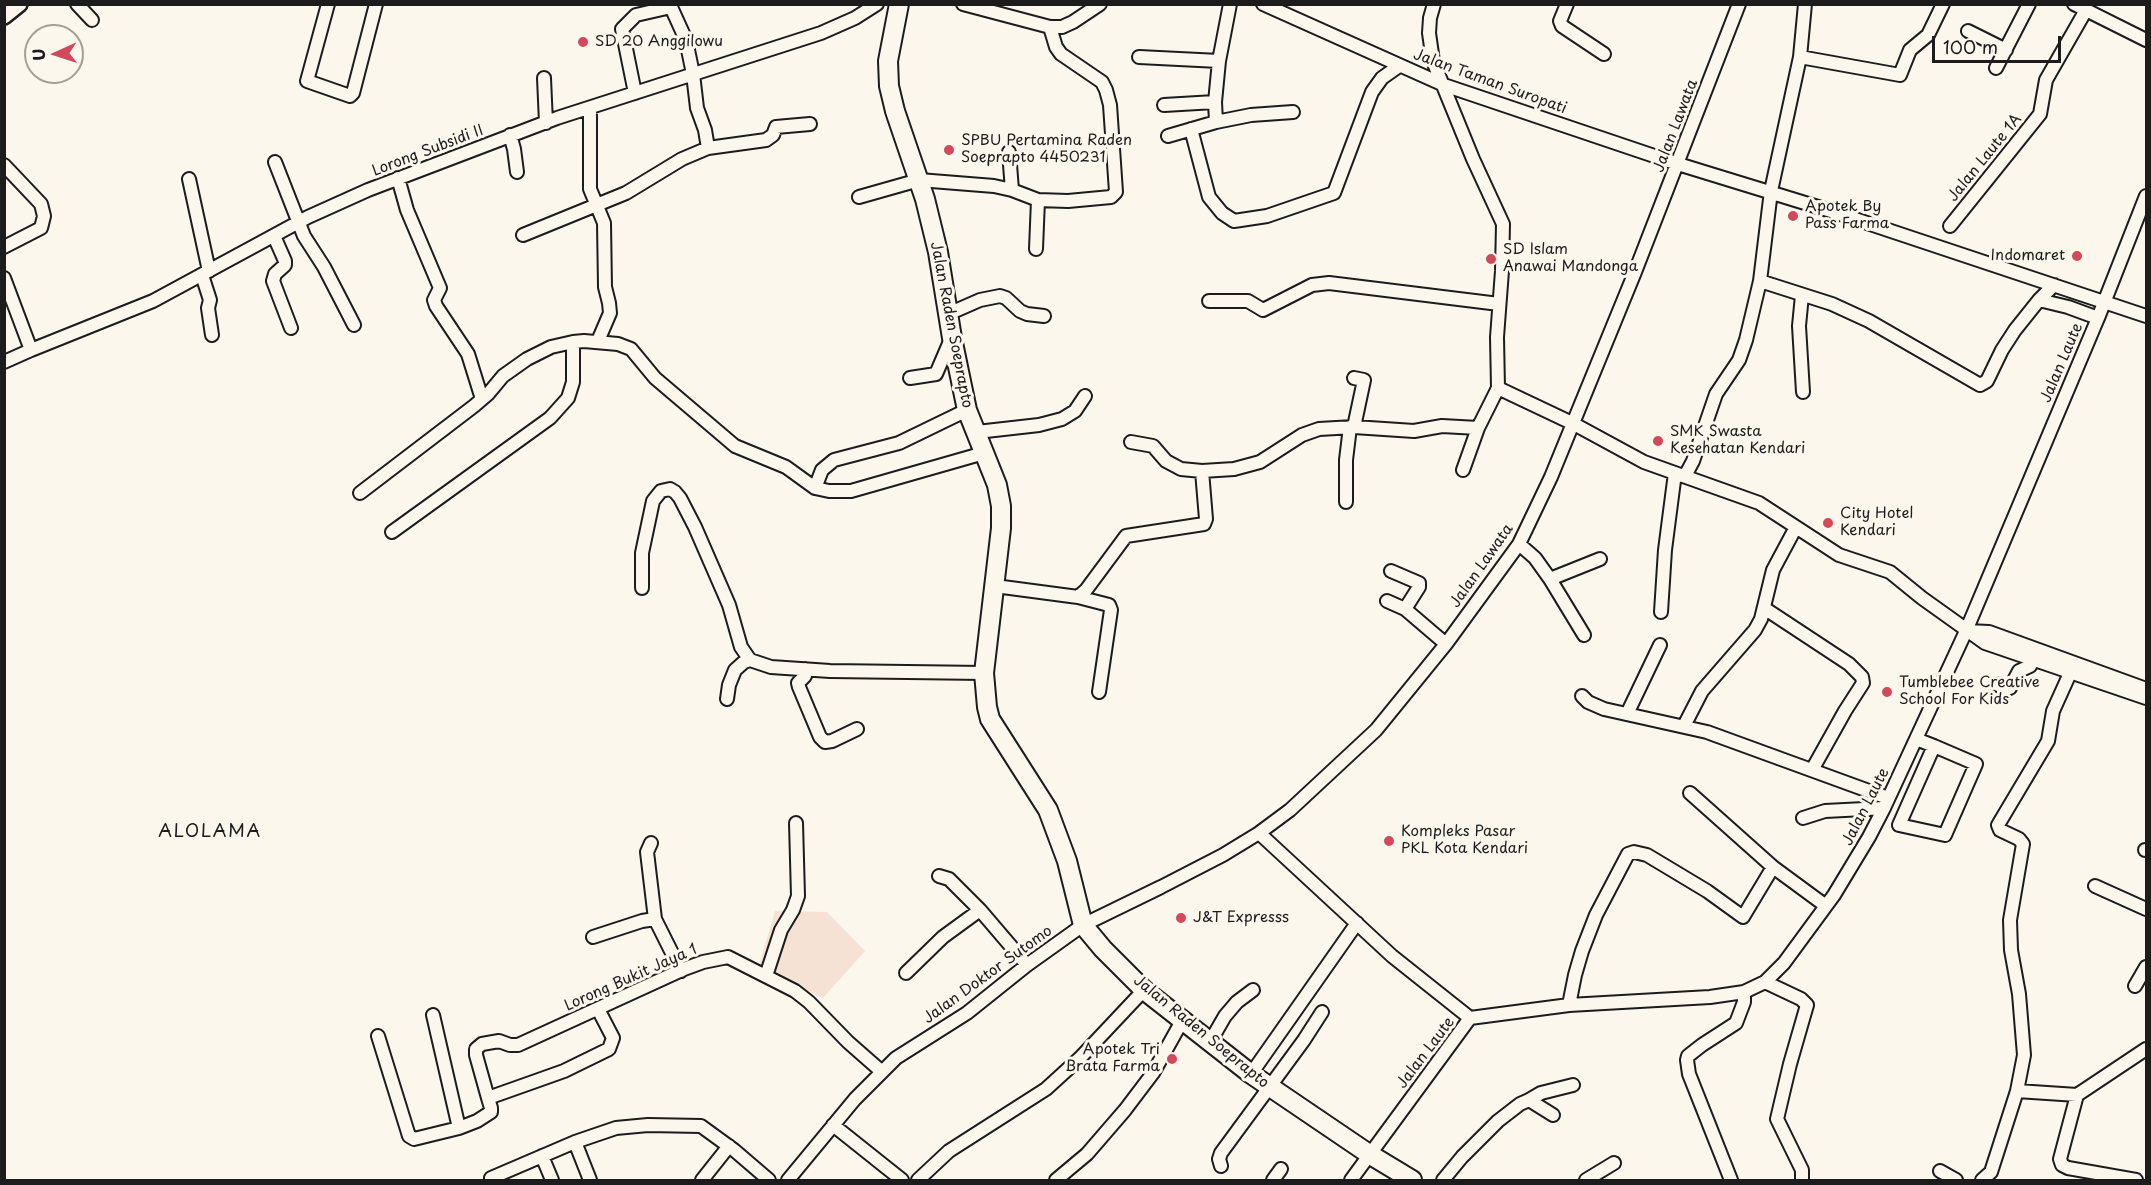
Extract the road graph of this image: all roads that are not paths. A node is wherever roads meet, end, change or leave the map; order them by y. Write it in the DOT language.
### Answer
graph roads {
  1 [pos="19,4"];
  2 [pos="77,4"];
  3 [pos="328,4"];
  4 [pos="376,4"];
  5 [pos="877,4"];
  6 [pos="899,4"];
  7 [pos="963,4"];
  8 [pos="1100,4"];
  9 [pos="1230,4"];
  10 [pos="1263,4"];
  11 [pos="1434,4"];
  12 [pos="1567,4"];
  13 [pos="1739,4"];
  14 [pos="1805,4"];
  15 [pos="1943,4"];
  16 [pos="2029,4"];
  17 [pos="2074,4"];
  18 [pos="2086,10"];
  19 [pos="4,16"];
  20 [pos="92,20"];
  21 [pos="1050,27"];
  22 [pos="1968,31"];
  23 [pos="2146,40"];
  24 [pos="2006,50"];
  25 [pos="1604,54"];
  26 [pos="1139,57"];
  27 [pos="1800,57"];
  28 [pos="1219,61"];
  29 [pos="1399,66"];
  30 [pos="1996,68"];
  31 [pos="693,74"];
  32 [pos="544,78"];
  33 [pos="1444,85"];
  34 [pos="635,93"];
  35 [pos="1215,102"];
  36 [pos="1164,105"];
  37 [pos="590,108"];
  38 [pos="1293,112"];
  39 [pos="1216,122"];
  40 [pos="546,123"];
  41 [pos="810,124"];
  42 [pos="1191,129"];
  43 [pos="510,135"];
  44 [pos="1168,136"];
  45 [pos="708,148"];
  46 [pos="1009,152"];
  47 [pos="275,162"];
  48 [pos="1678,164"];
  49 [pos="4,165"];
  50 [pos="517,172"];
  51 [pos="398,178"];
  52 [pos="189,179"];
  53 [pos="920,180"];
  54 [pos="1012,190"];
  55 [pos="1771,191"];
  56 [pos="2146,196"];
  57 [pos="859,197"];
  58 [pos="1038,200"];
  59 [pos="596,205"];
  60 [pos="300,222"];
  61 [pos="1950,226"];
  62 [pos="523,235"];
  63 [pos="274,236"];
  64 [pos="4,247"];
  65 [pos="1036,249"];
  66 [pos="205,273"];
  67 [pos="4,278"];
  68 [pos="1760,281"];
  69 [pos="2054,285"];
  70 [pos="1802,295"];
  71 [pos="2039,300"];
  72 [pos="1209,301"];
  73 [pos="2104,302"];
  74 [pos="1499,304"];
  75 [pos="948,314"];
  76 [pos="1044,316"];
  77 [pos="2146,316"];
  78 [pos="2098,318"];
  79 [pos="354,325"];
  80 [pos="291,328"];
  81 [pos="212,335"];
  82 [pos="952,338"];
  83 [pos="598,341"];
  84 [pos="573,342"];
  85 [pos="30,350"];
  86 [pos="4,362"];
  87 [pos="910,378"];
  88 [pos="1354,378"];
  89 [pos="1498,388"];
  90 [pos="1803,392"];
  91 [pos="1085,396"];
  92 [pos="482,399"];
  93 [pos="967,410"];
  94 [pos="1574,424"];
  95 [pos="1352,427"];
  96 [pos="1478,428"];
  97 [pos="977,432"];
  98 [pos="1131,442"];
  99 [pos="984,453"];
  100 [pos="1463,470"];
  101 [pos="1202,471"];
  102 [pos="1680,474"];
  103 [pos="815,488"];
  104 [pos="360,492"];
  105 [pos="1346,502"];
  106 [pos="1796,527"];
  107 [pos="392,532"];
  108 [pos="1519,544"];
  109 [pos="1600,559"];
  110 [pos="1391,571"];
  111 [pos="1550,579"];
  112 [pos="995,586"];
  113 [pos="642,588"];
  114 [pos="1078,597"];
  115 [pos="1387,601"];
  116 [pos="1764,608"];
  117 [pos="1405,609"];
  118 [pos="1661,612"];
  119 [pos="1966,631"];
  120 [pos="1584,635"];
  121 [pos="1446,644"];
  122 [pos="1660,645"];
  123 [pos="2034,659"];
  124 [pos="750,660"];
  125 [pos="805,669"];
  126 [pos="2071,671"];
  127 [pos="984,673"];
  128 [pos="1996,684"];
  129 [pos="2146,689"];
  130 [pos="1099,692"];
  131 [pos="1582,696"];
  132 [pos="2146,698"];
  133 [pos="727,699"];
  134 [pos="1627,714"];
  135 [pos="1684,726"];
  136 [pos="857,729"];
  137 [pos="1914,743"];
  138 [pos="1932,751"];
  139 [pos="1812,770"];
  140 [pos="1690,794"];
  141 [pos="1886,803"];
  142 [pos="1803,818"];
  143 [pos="796,823"];
  144 [pos="1259,833"];
  145 [pos="651,843"];
  146 [pos="1773,867"];
  147 [pos="939,876"];
  148 [pos="2095,886"];
  149 [pos="1826,906"];
  150 [pos="2146,909"];
  151 [pos="980,910"];
  152 [pos="655,919"];
  153 [pos="1357,923"];
  154 [pos="1083,925"];
  155 [pos="593,937"];
  156 [pos="1027,965"];
  157 [pos="2146,967"];
  158 [pos="681,971"];
  159 [pos="906,973"];
  160 [pos="766,976"];
  161 [pos="1765,982"];
  162 [pos="2135,986"];
  163 [pos="1144,990"];
  164 [pos="1253,990"];
  165 [pos="1744,992"];
  166 [pos="1569,1005"];
  167 [pos="598,1010"];
  168 [pos="1322,1012"];
  169 [pos="433,1015"];
  170 [pos="1470,1018"];
  171 [pos="1182,1021"];
  172 [pos="378,1036"];
  173 [pos="1209,1042"];
  174 [pos="2146,1049"];
  175 [pos="880,1071"];
  176 [pos="1251,1074"];
  177 [pos="1573,1085"];
  178 [pos="1270,1088"];
  179 [pos="2017,1091"];
  180 [pos="487,1094"];
  181 [pos="2076,1095"];
  182 [pos="1529,1100"];
  183 [pos="1553,1115"];
  184 [pos="833,1125"];
  185 [pos="459,1128"];
  186 [pos="575,1142"];
  187 [pos="729,1146"];
  188 [pos="1369,1154"];
  189 [pos="542,1156"];
  190 [pos="1614,1163"];
  191 [pos="1221,1166"];
  192 [pos="1281,1168"];
  193 [pos="1940,1171"];
  194 [pos="2073,1175"];
  195 [pos="491,1178"];
  196 [pos="552,1180"];
  197 [pos="590,1180"];
  198 [pos="702,1180"];
  199 [pos="769,1180"];
  200 [pos="788,1180"];
  201 [pos="902,1180"];
  202 [pos="918,1180"];
  203 [pos="1056,1180"];
  204 [pos="1273,1180"];
  205 [pos="1351,1180"];
  206 [pos="1412,1180"];
  207 [pos="1443,1180"];
  208 [pos="1586,1180"];
  209 [pos="1731,1180"];
  210 [pos="1802,1180"];
  211 [pos="1956,1180"];
  212 [pos="1982,1180"];
  213 [pos="2136,1180"];
  1 -- 19 [label="main road"];
  2 -- 20 [label="street"];
  3 -- 4 [label="street"];
  5 -- 31 [label="street, Lorong Subsidi II"];
  6 -- 53 [label="highway, Jalan Raden Soeprapto"];
  7 -- 21 [label="street"];
  8 -- 21 [label="street"];
  9 -- 28 [label="street"];
  10 -- 29 [label="street, Jalan Taman Suropati"];
  11 -- 33 [label="street"];
  12 -- 25 [label="street"];
  13 -- 48 [label="street, Jalan Lawata"];
  14 -- 27 [label="street"];
  15 -- 27 [label="street"];
  16 -- 24 [label="street"];
  17 -- 18 [label="street"];
  18 -- 23 [label="street"];
  18 -- 61 [label="street, Jalan Laute 1A"];
  21 -- 58 [label="street"];
  22 -- 24 [label="street"];
  24 -- 30 [label="street"];
  26 -- 28 [label="street"];
  27 -- 55 [label="street"];
  28 -- 35 [label="street"];
  29 -- 33 [label="street, Jalan Taman Suropati"];
  29 -- 42 [label="street"];
  31 -- 34 [label="street, Lorong Subsidi II"];
  31 -- 34 [label="street"];
  31 -- 45 [label="street"];
  32 -- 40 [label="street"];
  33 -- 48 [label="street, Jalan Taman Suropati"];
  33 -- 74 [label="street"];
  34 -- 37 [label="street, Lorong Subsidi II"];
  35 -- 36 [label="street"];
  35 -- 39 [label="street"];
  37 -- 40 [label="street, Lorong Subsidi II"];
  37 -- 59 [label="street"];
  38 -- 39 [label="street"];
  39 -- 42 [label="street"];
  40 -- 43 [label="street, Lorong Subsidi II"];
  41 -- 45 [label="street"];
  42 -- 44 [label="street"];
  43 -- 50 [label="street"];
  43 -- 51 [label="street, Lorong Subsidi II"];
  45 -- 59 [label="street"];
  46 -- 54 [label="street"];
  47 -- 60 [label="street"];
  48 -- 55 [label="street, Jalan Taman Suropati"];
  48 -- 94 [label="street, Jalan Lawata"];
  49 -- 64 [label="street"];
  51 -- 60 [label="street, Lorong Subsidi II"];
  51 -- 92 [label="street"];
  52 -- 66 [label="street"];
  53 -- 54 [label="street"];
  53 -- 57 [label="street"];
  53 -- 75 [label="highway, Jalan Raden Soeprapto"];
  54 -- 58 [label="street"];
  55 -- 68 [label="street"];
  55 -- 69 [label="street, Jalan Taman Suropati"];
  56 -- 73 [label="street, Jalan Laute"];
  58 -- 65 [label="street"];
  59 -- 62 [label="street"];
  59 -- 83 [label="street"];
  60 -- 63 [label="street, Lorong Subsidi II"];
  60 -- 79 [label="street"];
  63 -- 66 [label="street, Lorong Subsidi II"];
  63 -- 80 [label="street"];
  66 -- 81 [label="street"];
  66 -- 85 [label="street, Lorong Subsidi II"];
  67 -- 85 [label="street"];
  68 -- 70 [label="street"];
  68 -- 102 [label="street"];
  69 -- 71 [label="street"];
  69 -- 73 [label="street, Jalan Taman Suropati"];
  70 -- 71 [label="street"];
  70 -- 90 [label="street"];
  71 -- 78 [label="street"];
  72 -- 74 [label="street"];
  73 -- 77 [label="street, Jalan Taman Suropati"];
  73 -- 78 [label="street, Jalan Laute"];
  74 -- 89 [label="street"];
  75 -- 76 [label="street"];
  75 -- 82 [label="highway, Jalan Raden Soeprapto"];
  78 -- 119 [label="street, Jalan Laute"];
  82 -- 87 [label="street"];
  82 -- 93 [label="highway, Jalan Raden Soeprapto"];
  83 -- 84 [label="street"];
  83 -- 103 [label="street"];
  84 -- 92 [label="street"];
  84 -- 107 [label="street"];
  85 -- 86 [label="street, Lorong Subsidi II"];
  88 -- 95 [label="street"];
  89 -- 94 [label="street"];
  89 -- 96 [label="street"];
  91 -- 97 [label="street"];
  92 -- 104 [label="street"];
  93 -- 97 [label="highway, Jalan Raden Soeprapto"];
  93 -- 103 [label="street"];
  94 -- 102 [label="street"];
  94 -- 108 [label="street, Jalan Lawata"];
  95 -- 96 [label="street"];
  95 -- 101 [label="street"];
  95 -- 105 [label="street"];
  96 -- 100 [label="street"];
  97 -- 99 [label="highway, Jalan Raden Soeprapto"];
  98 -- 101 [label="street"];
  99 -- 103 [label="street"];
  99 -- 112 [label="highway, Jalan Raden Soeprapto"];
  101 -- 114 [label="street"];
  102 -- 106 [label="street"];
  102 -- 118 [label="street"];
  106 -- 116 [label="street"];
  106 -- 119 [label="street"];
  108 -- 111 [label="street"];
  108 -- 121 [label="street, Jalan Lawata"];
  109 -- 111 [label="street"];
  110 -- 117 [label="street"];
  111 -- 120 [label="street"];
  112 -- 114 [label="street"];
  112 -- 127 [label="highway, Jalan Raden Soeprapto"];
  113 -- 124 [label="street"];
  114 -- 130 [label="street"];
  115 -- 117 [label="street"];
  116 -- 135 [label="street"];
  116 -- 139 [label="street"];
  117 -- 121 [label="street"];
  119 -- 123 [label="street"];
  119 -- 129 [label="street"];
  119 -- 137 [label="street, Jalan Laute"];
  121 -- 144 [label="street, Jalan Lawata"];
  122 -- 134 [label="street"];
  123 -- 126 [label="street"];
  123 -- 128 [label="street"];
  124 -- 125 [label="street"];
  124 -- 133 [label="street"];
  125 -- 127 [label="street"];
  125 -- 136 [label="street"];
  126 -- 132 [label="street"];
  126 -- 179 [label="street"];
  127 -- 154 [label="highway, Jalan Raden Soeprapto"];
  131 -- 134 [label="street"];
  134 -- 135 [label="street"];
  135 -- 139 [label="street"];
  137 -- 138 [label="street"];
  137 -- 141 [label="street, Jalan Laute"];
  138 -- 138 [label="street"];
  139 -- 141 [label="street"];
  140 -- 146 [label="street"];
  141 -- 142 [label="street"];
  141 -- 149 [label="street, Jalan Laute"];
  143 -- 160 [label="street"];
  144 -- 153 [label="street"];
  144 -- 154 [label="street, Jalan Lawata"];
  145 -- 152 [label="street"];
  146 -- 149 [label="street"];
  146 -- 166 [label="street"];
  147 -- 151 [label="street"];
  148 -- 150 [label="street"];
  149 -- 161 [label="street, Jalan Laute"];
  151 -- 156 [label="street"];
  151 -- 159 [label="street"];
  152 -- 155 [label="street"];
  152 -- 158 [label="street"];
  153 -- 170 [label="street"];
  153 -- 176 [label="street"];
  154 -- 156 [label="street, Jalan Doktor Sutomo"];
  154 -- 163 [label="highway, Jalan Raden Soeprapto"];
  156 -- 175 [label="street, Jalan Doktor Sutomo"];
  157 -- 162 [label="street"];
  158 -- 160 [label="street, Lorong Bukit Jaya 1"];
  158 -- 167 [label="street, Lorong Bukit Jaya 1"];
  160 -- 175 [label="street, Lorong Bukit Jaya 1"];
  161 -- 165 [label="street, Jalan Laute"];
  161 -- 210 [label="street"];
  163 -- 171 [label="highway, Jalan Raden Soeprapto"];
  163 -- 202 [label="street"];
  164 -- 173 [label="street"];
  165 -- 166 [label="street, Jalan Laute"];
  165 -- 209 [label="street"];
  166 -- 170 [label="street, Jalan Laute"];
  167 -- 180 [label="street"];
  167 -- 180 [label="street, Lorong Bukit Jaya 1"];
  168 -- 178 [label="street"];
  169 -- 185 [label="street"];
  170 -- 188 [label="street, Jalan Laute"];
  171 -- 173 [label="highway, Jalan Raden Soeprapto"];
  171 -- 203 [label="street"];
  172 -- 185 [label="street"];
  173 -- 176 [label="highway, Jalan Raden Soeprapto"];
  174 -- 181 [label="street"];
  175 -- 184 [label="street, Jalan Doktor Sutomo"];
  176 -- 178 [label="highway, Jalan Raden Soeprapto"];
  177 -- 182 [label="street"];
  178 -- 188 [label="highway, Jalan Raden Soeprapto"];
  178 -- 191 [label="street"];
  179 -- 181 [label="street"];
  179 -- 212 [label="street"];
  180 -- 185 [label="street"];
  181 -- 194 [label="street"];
  182 -- 183 [label="street"];
  182 -- 207 [label="street"];
  184 -- 200 [label="street, Jalan Doktor Sutomo"];
  184 -- 201 [label="street"];
  186 -- 187 [label="street"];
  186 -- 189 [label="street"];
  186 -- 197 [label="street"];
  187 -- 198 [label="street"];
  187 -- 199 [label="street"];
  188 -- 205 [label="street, Jalan Laute"];
  188 -- 206 [label="highway, Jalan Raden Soeprapto"];
  189 -- 195 [label="street"];
  189 -- 196 [label="street"];
  190 -- 208 [label="street"];
  192 -- 204 [label="street"];
  193 -- 211 [label="street"];
  194 -- 213 [label="street"];
}
